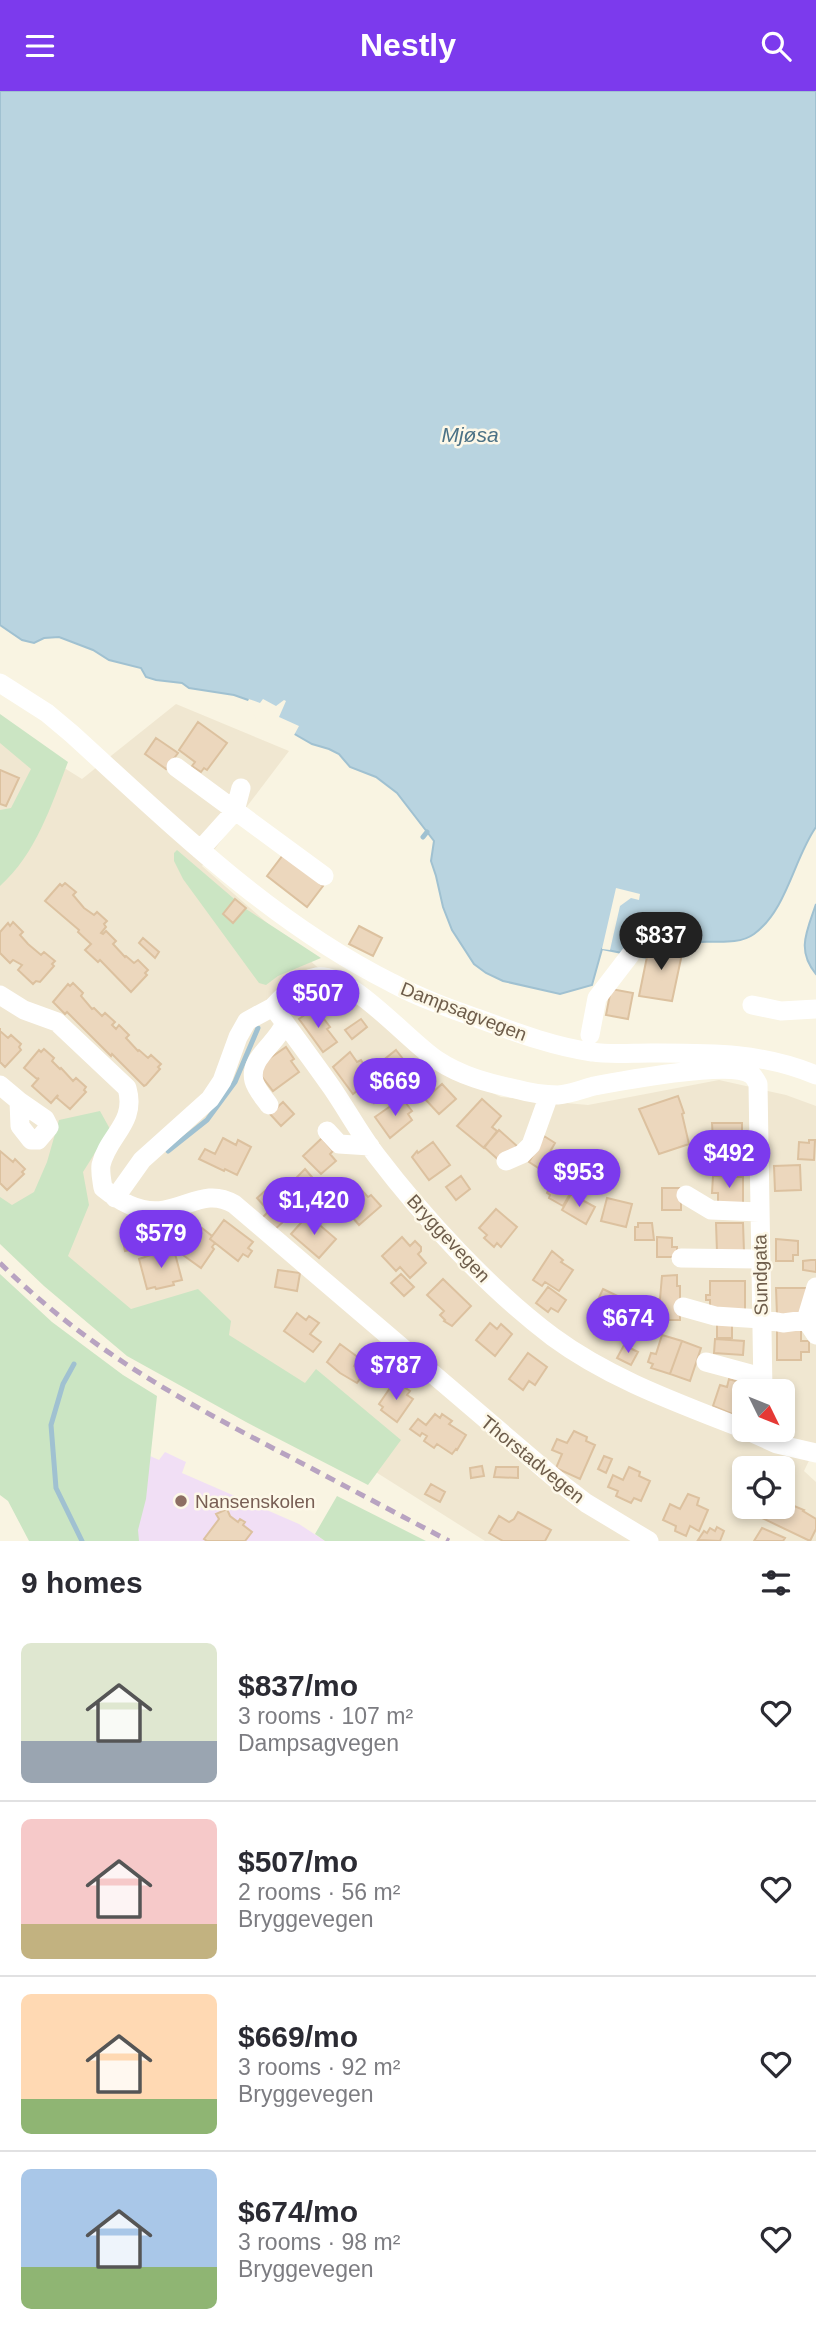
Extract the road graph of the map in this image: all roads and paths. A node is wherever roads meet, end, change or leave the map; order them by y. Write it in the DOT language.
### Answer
graph roads {
  1 [pos="0,683"];
  2 [pos="176,767"];
  3 [pos="241,788"];
  4 [pos="235,811"];
  5 [pos="200,850"];
  6 [pos="324,876"];
  7 [pos="630,955"];
  8 [pos="0,995"];
  9 [pos="752,1005"];
  10 [pos="273,1007"];
  11 [pos="816,1009"];
  12 [pos="285,1023"];
  13 [pos="592,1044"];
  14 [pos="816,1075"];
  15 [pos="0,1085"];
  16 [pos="591,1087"];
  17 [pos="550,1095"];
  18 [pos="19,1101"];
  19 [pos="269,1105"];
  20 [pos="327,1131"];
  21 [pos="370,1146"];
  22 [pos="506,1161"];
  23 [pos="686,1195"];
  24 [pos="115,1198"];
  25 [pos="759,1212"];
  26 [pos="681,1258"];
  27 [pos="760,1259"];
  28 [pos="816,1287"];
  29 [pos="683,1307"];
  30 [pos="761,1319"];
  31 [pos="811,1327"];
  32 [pos="706,1362"];
  33 [pos="749,1379"];
  34 [pos="762,1379"];
  35 [pos="732,1423"];
  36 [pos="773,1442"];
  37 [pos="816,1453"];
  38 [pos="649,1541"];
  1 -- 5 [label="street, Dampsagvegen"];
  2 -- 4 [label="street"];
  3 -- 4 [label="street"];
  4 -- 5 [label="street"];
  4 -- 6 [label="street"];
  5 -- 13 [label="street, Dampsagvegen"];
  7 -- 13 [label="street"];
  8 -- 24 [label="street"];
  9 -- 11 [label="street"];
  10 -- 12 [label="street, Bryggevegen"];
  10 -- 17 [label="street"];
  10 -- 24 [label="street"];
  12 -- 19 [label="street"];
  12 -- 21 [label="street, Bryggevegen"];
  13 -- 14 [label="street, Dampsagvegen"];
  13 -- 16 [label="street"];
  15 -- 18 [label="street"];
  16 -- 17 [label="street"];
  16 -- 25 [label="street, Sundgata"];
  17 -- 22 [label="street"];
  20 -- 21 [label="street"];
  21 -- 35 [label="street, Bryggevegen"];
  23 -- 25 [label="street"];
  24 -- 38 [label="street, Thorstadvegen"];
  25 -- 27 [label="street, Sundgata"];
  26 -- 27 [label="street"];
  27 -- 30 [label="street, Sundgata"];
  28 -- 31 [label="street"];
  29 -- 30 [label="street"];
  30 -- 31 [label="street"];
  30 -- 34 [label="street, Sundgata"];
  32 -- 33 [label="street"];
  36 -- 37 [label="street, Bryggevegen"];
}
